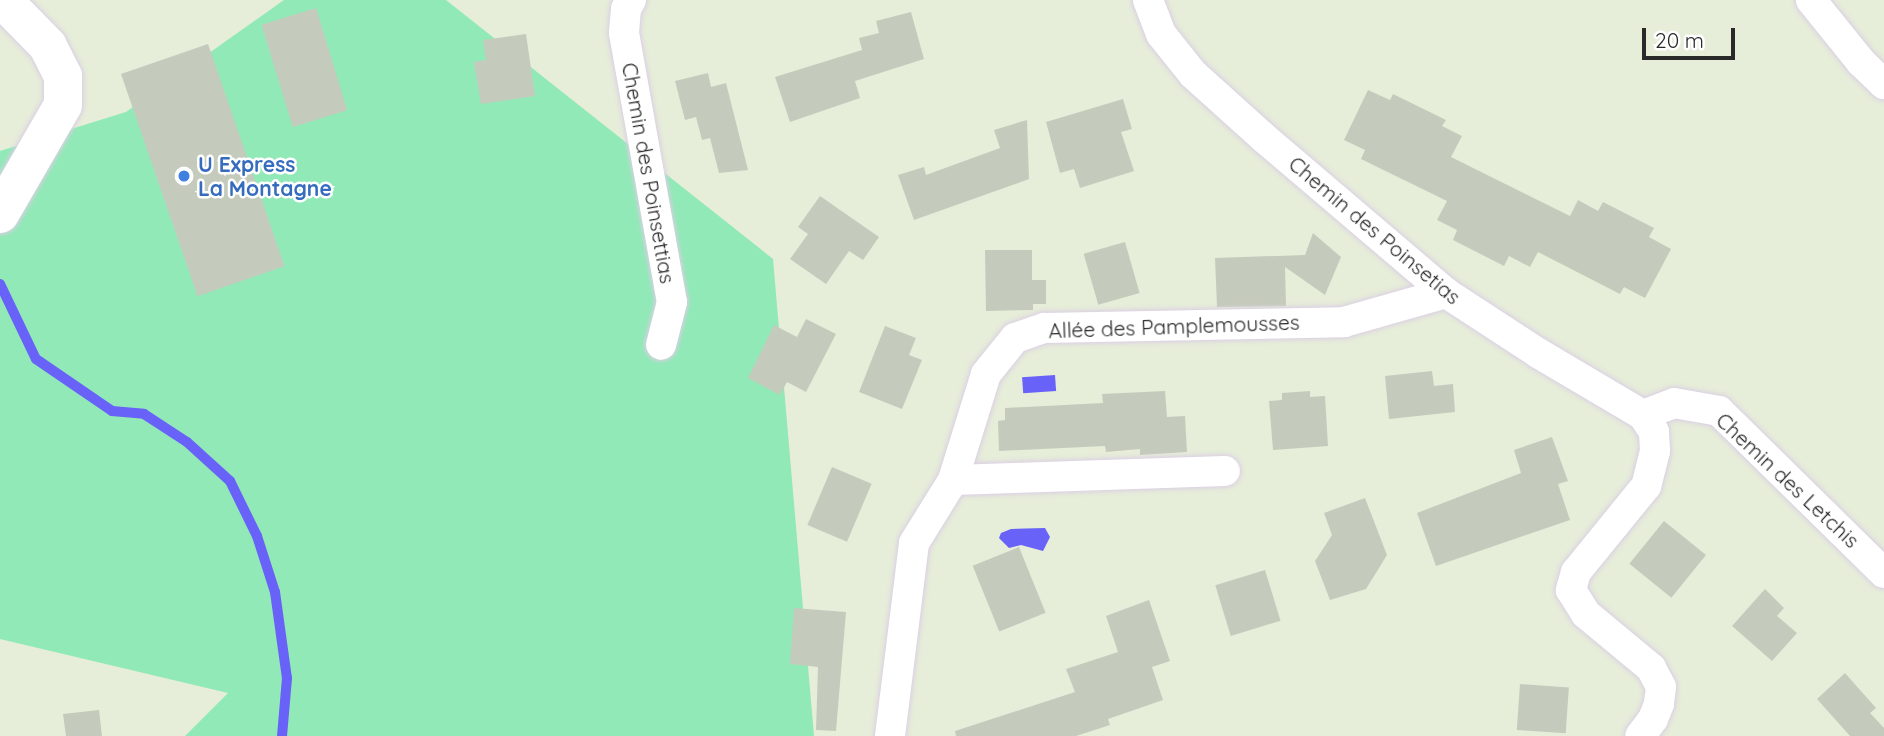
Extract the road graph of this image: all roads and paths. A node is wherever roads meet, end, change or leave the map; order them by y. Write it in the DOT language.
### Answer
graph roads {
  1 [pos="3,0"];
  2 [pos="631,0"];
  3 [pos="1811,0"];
  4 [pos="1143,3"];
  5 [pos="1884,84"];
  6 [pos="0,214"];
  7 [pos="1446,293"];
  8 [pos="661,345"];
  9 [pos="1643,415"];
  10 [pos="1225,471"];
  11 [pos="953,480"];
  12 [pos="1884,573"];
  13 [pos="890,736"];
  14 [pos="1640,736"];
  1 -- 6 [label="street"];
  2 -- 8 [label="street, Chemin des Poinsettias"];
  3 -- 5 [label="street"];
  4 -- 7 [label="street, Chemin des Poinsetias"];
  7 -- 9 [label="street, Chemin des Poinsetias"];
  7 -- 11 [label="street, Allée des Pamplemousses"];
  9 -- 12 [label="street, Chemin des Letchis"];
  9 -- 14 [label="street"];
  10 -- 11 [label="street"];
  11 -- 13 [label="street, Allée des Pamplemousses"];
}
